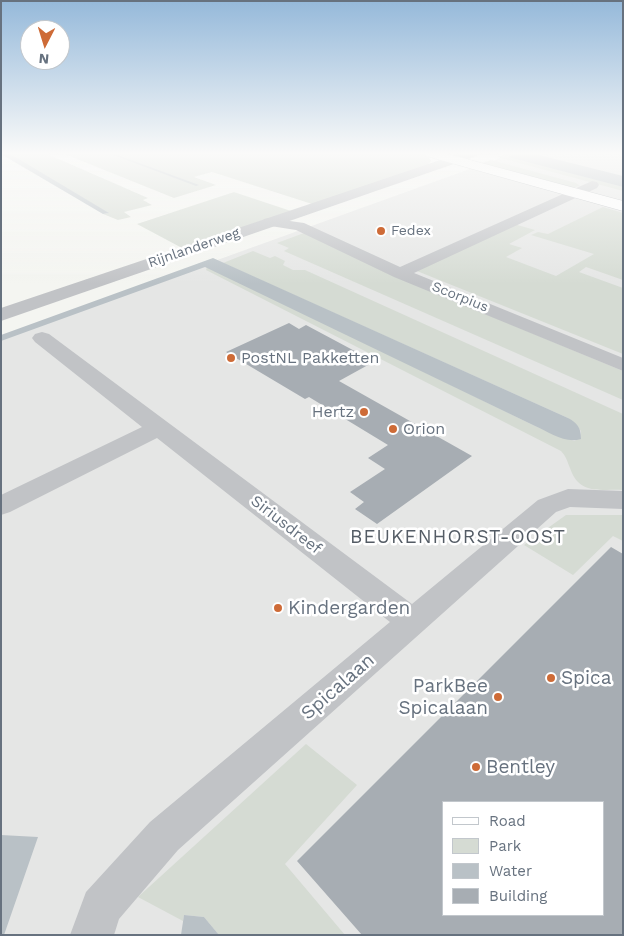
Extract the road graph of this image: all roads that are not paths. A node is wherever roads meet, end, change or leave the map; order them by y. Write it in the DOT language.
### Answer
graph roads {
  1 [pos="357,197"];
  2 [pos="566,197"];
  3 [pos="588,197"];
  4 [pos="623,206"];
  5 [pos="302,218"];
  6 [pos="400,272"];
  7 [pos="1,315"];
  8 [pos="42,338"];
  9 [pos="623,365"];
  10 [pos="160,427"];
  11 [pos="623,500"];
  12 [pos="1,506"];
  13 [pos="413,622"];
  14 [pos="92,935"];
  1 -- 5 [label="street, Rijnlanderweg"];
  2 -- 6 [label="street"];
  3 -- 4 [label="main road"];
  5 -- 6 [label="street, Scorpius"];
  5 -- 7 [label="street, Rijnlanderweg"];
  6 -- 9 [label="street, Scorpius"];
  8 -- 10 [label="street, Siriusdreef"];
  10 -- 12 [label="street"];
  10 -- 13 [label="street, Siriusdreef"];
  11 -- 13 [label="street, Spicalaan"];
  13 -- 14 [label="street, Spicalaan"];
}
